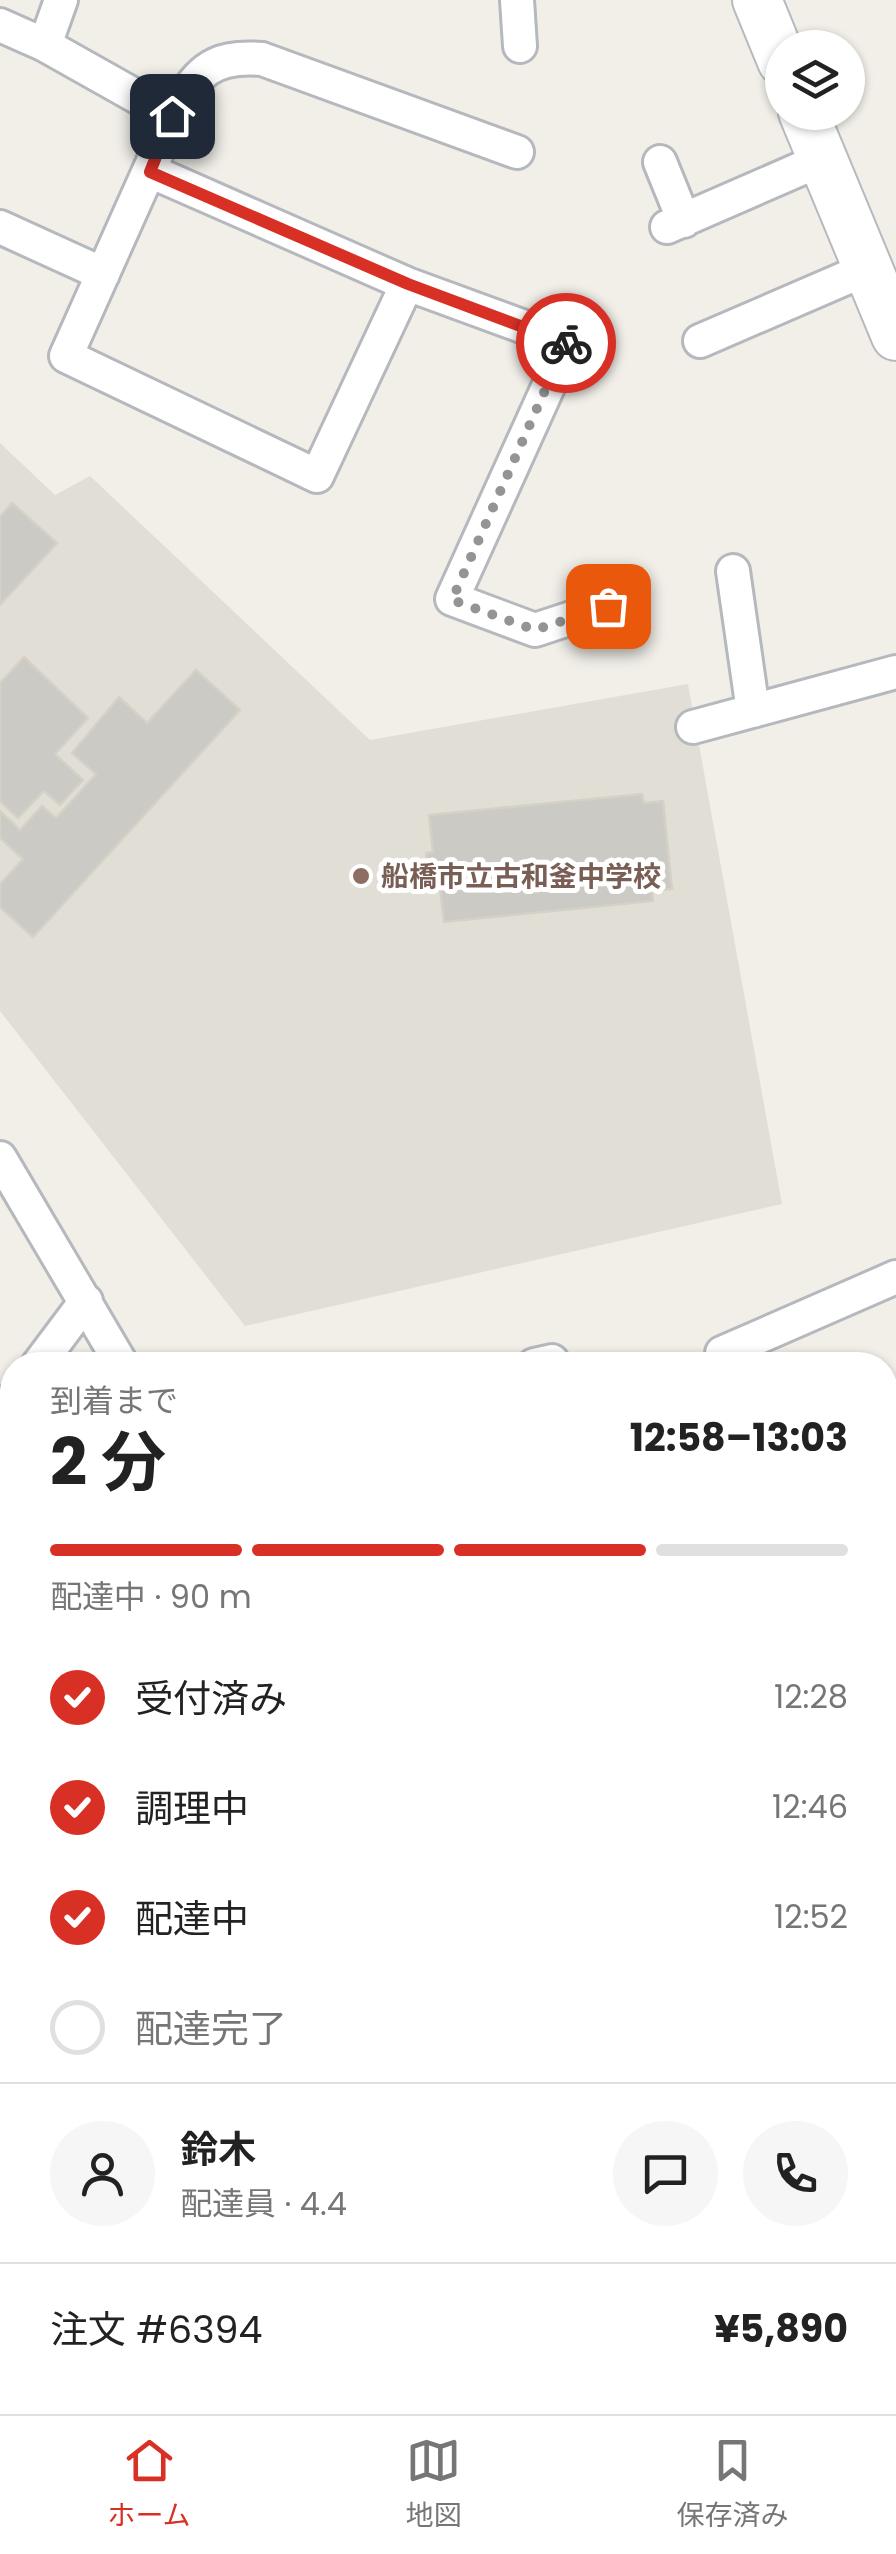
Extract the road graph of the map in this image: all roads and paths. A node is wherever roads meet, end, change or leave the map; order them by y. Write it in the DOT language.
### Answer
graph roads {
  1 [pos="60,0"];
  2 [pos="517,0"];
  3 [pos="758,0"];
  4 [pos="0,25"];
  5 [pos="770,30"];
  6 [pos="45,46"];
  7 [pos="520,46"];
  8 [pos="172,116"];
  9 [pos="811,130"];
  10 [pos="517,152"];
  11 [pos="822,160"];
  12 [pos="660,162"];
  13 [pos="150,172"];
  14 [pos="0,227"];
  15 [pos="103,274"];
  16 [pos="880,274"];
  17 [pos="408,284"];
  18 [pos="896,336"];
  19 [pos="700,342"];
  20 [pos="733,570"];
  21 [pos="608,606"];
  22 [pos="896,672"];
  23 [pos="753,711"];
  24 [pos="693,727"];
  25 [pos="0,1158"];
  26 [pos="896,1277"];
  27 [pos="86,1301"];
  28 [pos="48,1352"];
  29 [pos="115,1352"];
  30 [pos="722,1352"];
  1 -- 6 [label="street"];
  2 -- 7 [label="street"];
  3 -- 5 [label="street"];
  4 -- 6 [label="street"];
  6 -- 8 [label="street"];
  8 -- 10 [label="street"];
  8 -- 13 [label="street"];
  9 -- 11 [label="street"];
  11 -- 12 [label="street"];
  11 -- 16 [label="street"];
  13 -- 15 [label="street"];
  13 -- 17 [label="street"];
  14 -- 15 [label="street"];
  15 -- 17 [label="street"];
  16 -- 18 [label="street"];
  16 -- 19 [label="street"];
  17 -- 21 [label="street"];
  20 -- 23 [label="street"];
  22 -- 23 [label="street"];
  23 -- 24 [label="street"];
  25 -- 27 [label="street"];
  26 -- 30 [label="street"];
  27 -- 28 [label="street"];
  27 -- 29 [label="street"];
}
